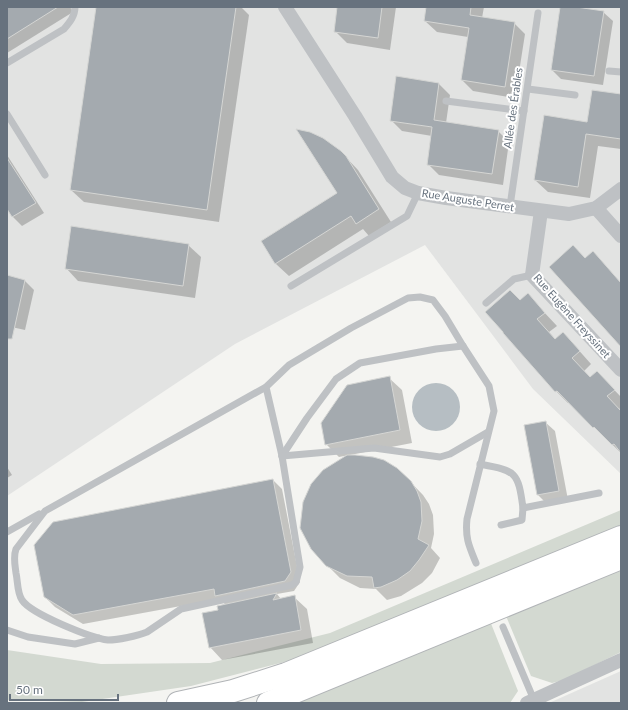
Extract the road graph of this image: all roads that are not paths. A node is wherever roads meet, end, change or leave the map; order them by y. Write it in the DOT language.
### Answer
graph roads {
  1 [pos="75,7"];
  2 [pos="285,7"];
  3 [pos="538,13"];
  4 [pos="7,63"];
  5 [pos="609,71"];
  6 [pos="621,72"];
  7 [pos="528,89"];
  8 [pos="575,95"];
  9 [pos="446,101"];
  10 [pos="524,111"];
  11 [pos="7,114"];
  12 [pos="44,175"];
  13 [pos="621,189"];
  14 [pos="418,193"];
  15 [pos="510,206"];
  16 [pos="596,208"];
  17 [pos="541,211"];
  18 [pos="621,236"];
  19 [pos="532,275"];
  20 [pos="291,286"];
  21 [pos="486,303"];
  22 [pos="463,346"];
  23 [pos="621,370"];
  24 [pos="266,387"];
  25 [pos="488,432"];
  26 [pos="282,456"];
  27 [pos="480,464"];
  28 [pos="599,493"];
  29 [pos="523,508"];
  30 [pos="45,511"];
  31 [pos="501,526"];
  32 [pos="7,532"];
  33 [pos="621,537"];
  34 [pos="621,558"];
  35 [pos="476,563"];
  36 [pos="503,627"];
  37 [pos="7,630"];
  38 [pos="99,638"];
  39 [pos="621,660"];
  40 [pos="531,702"];
  41 [pos="178,703"];
  42 [pos="268,703"];
  1 -- 4 [label="lane"];
  2 -- 14 [label="street, Rue Auguste Perret"];
  3 -- 7 [label="lane, Allée des Érables"];
  5 -- 6 [label="lane"];
  7 -- 8 [label="lane"];
  7 -- 10 [label="lane, Allée des Érables"];
  9 -- 10 [label="lane"];
  10 -- 15 [label="lane, Allée des Érables"];
  11 -- 12 [label="lane"];
  13 -- 16 [label="street, Rue Auguste Perret"];
  14 -- 15 [label="street, Rue Auguste Perret"];
  14 -- 20 [label="lane"];
  15 -- 17 [label="street, Rue Auguste Perret"];
  16 -- 17 [label="street, Rue Auguste Perret"];
  16 -- 18 [label="street"];
  17 -- 19 [label="street, Rue Eugène Freyssinet"];
  19 -- 21 [label="lane"];
  19 -- 23 [label="street, Rue Eugène Freyssinet"];
  22 -- 24 [label="lane"];
  22 -- 25 [label="lane"];
  22 -- 26 [label="lane"];
  24 -- 26 [label="lane"];
  24 -- 30 [label="lane"];
  25 -- 26 [label="lane"];
  25 -- 27 [label="lane"];
  26 -- 38 [label="lane"];
  27 -- 29 [label="lane"];
  27 -- 35 [label="lane"];
  28 -- 29 [label="lane"];
  29 -- 31 [label="lane"];
  30 -- 32 [label="lane"];
  30 -- 38 [label="lane"];
  33 -- 41 [label="highway"];
  34 -- 42 [label="highway"];
  36 -- 40 [label="lane"];
  37 -- 38 [label="lane"];
  39 -- 40 [label="street"];
}
